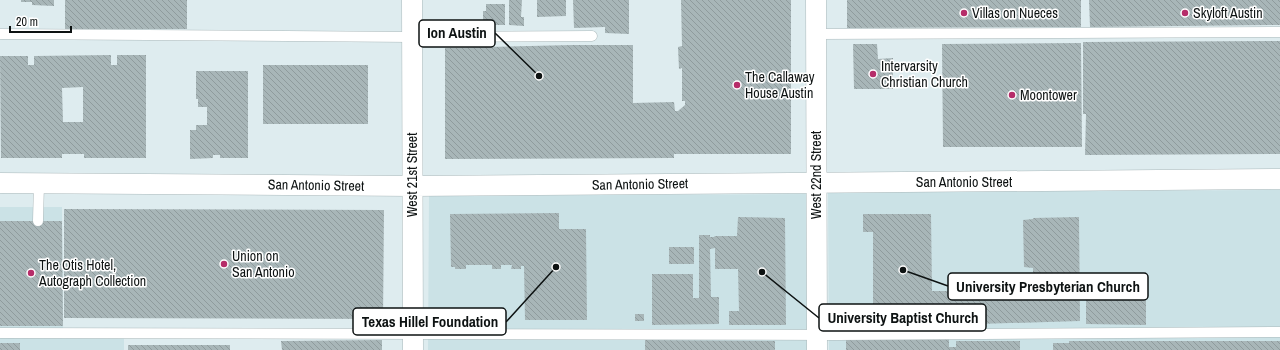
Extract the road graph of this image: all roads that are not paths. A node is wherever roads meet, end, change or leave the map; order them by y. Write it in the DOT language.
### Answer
graph roads {
  1 [pos="412,0"];
  2 [pos="816,0"];
  3 [pos="1280,32"];
  4 [pos="0,34"];
  5 [pos="816,34"];
  6 [pos="592,36"];
  7 [pos="412,37"];
  8 [pos="1280,179"];
  9 [pos="0,183"];
  10 [pos="39,183"];
  11 [pos="816,183"];
  12 [pos="412,186"];
  13 [pos="38,221"];
  14 [pos="1280,332"];
  15 [pos="0,333"];
  16 [pos="413,342"];
  17 [pos="817,342"];
  1 -- 7 [label="street, West 21st Street"];
  2 -- 5 [label="street, West 22nd Street"];
  3 -- 5 [label="lane"];
  4 -- 7 [label="lane"];
  5 -- 11 [label="street, West 22nd Street"];
  6 -- 7 [label="lane"];
  7 -- 12 [label="street, West 21st Street"];
  8 -- 11 [label="street, San Antonio Street"];
  9 -- 10 [label="street, San Antonio Street"];
  10 -- 12 [label="street, San Antonio Street"];
  10 -- 13 [label="lane"];
  11 -- 12 [label="street, San Antonio Street"];
  11 -- 17 [label="street, West 22nd Street"];
  12 -- 16 [label="street, West 21st Street"];
  14 -- 17 [label="lane"];
  15 -- 16 [label="lane"];
  16 -- 17 [label="lane"];
}
